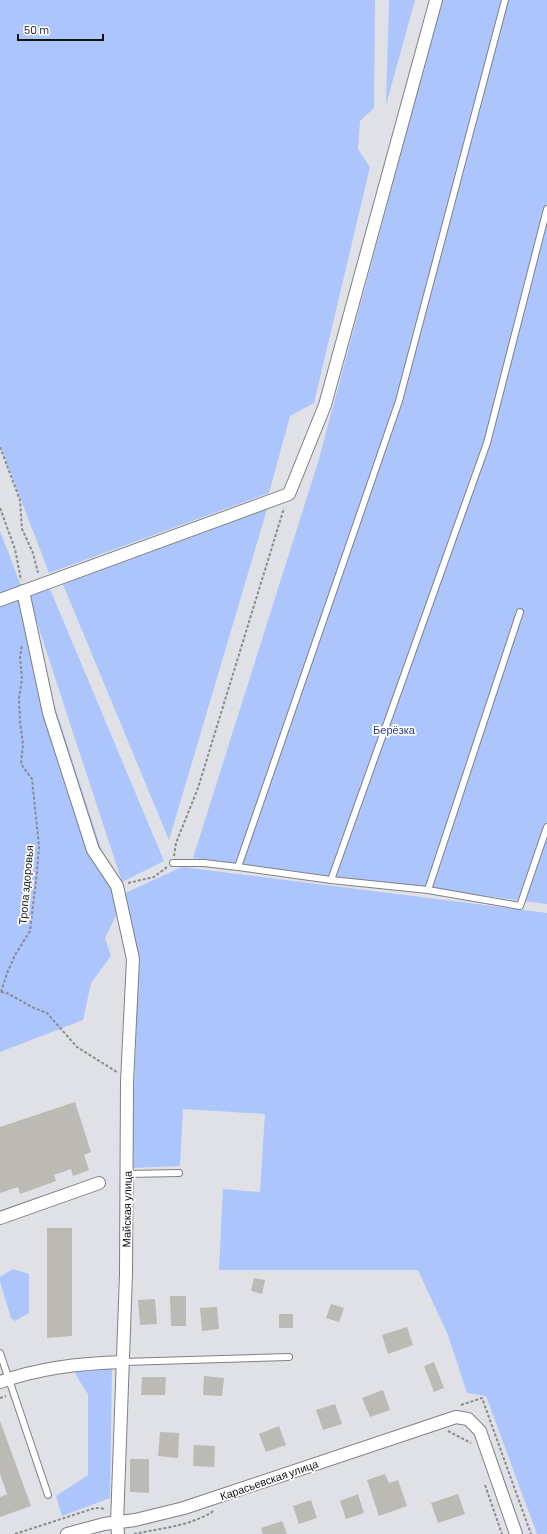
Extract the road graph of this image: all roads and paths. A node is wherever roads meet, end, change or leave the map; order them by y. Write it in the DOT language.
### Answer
graph roads {
  1 [pos="436,0"];
  2 [pos="505,0"];
  3 [pos="547,209"];
  4 [pos="0,447"];
  5 [pos="289,494"];
  6 [pos="0,508"];
  7 [pos="41,584"];
  8 [pos="23,591"];
  9 [pos="0,600"];
  10 [pos="520,612"];
  11 [pos="22,643"];
  12 [pos="547,827"];
  13 [pos="173,863"];
  14 [pos="238,867"];
  15 [pos="330,880"];
  16 [pos="117,886"];
  17 [pos="428,890"];
  18 [pos="1,992"];
  19 [pos="127,1077"];
  20 [pos="179,1173"];
  21 [pos="128,1174"];
  22 [pos="99,1183"];
  23 [pos="0,1218"];
  24 [pos="0,1352"];
  25 [pos="289,1357"];
  26 [pos="123,1362"];
  27 [pos="4,1381"];
  28 [pos="459,1406"];
  29 [pos="443,1429"];
  30 [pos="474,1450"];
  31 [pos="485,1485"];
  32 [pos="48,1495"];
  33 [pos="118,1507"];
  34 [pos="118,1528"];
  35 [pos="15,1534"];
  36 [pos="67,1534"];
  37 [pos="502,1534"];
  38 [pos="516,1534"];
  39 [pos="530,1534"];
  1 -- 5 [label="street"];
  2 -- 14 [label="lane"];
  3 -- 15 [label="lane"];
  4 -- 7 [label="path"];
  5 -- 7 [label="street"];
  5 -- 13 [label="path"];
  6 -- 8 [label="path"];
  7 -- 8 [label="street"];
  8 -- 9 [label="street"];
  8 -- 16 [label="street"];
  10 -- 17 [label="lane"];
  11 -- 18 [label="path, Тропа здоровья"];
  12 -- 17 [label="lane"];
  13 -- 14 [label="lane"];
  13 -- 16 [label="path"];
  14 -- 15 [label="lane"];
  15 -- 17 [label="lane"];
  16 -- 19 [label="street, Майская улица"];
  18 -- 19 [label="path, Тропа здоровья"];
  19 -- 21 [label="street, Майская улица"];
  20 -- 21 [label="lane"];
  21 -- 26 [label="street, Майская улица"];
  22 -- 23 [label="street"];
  24 -- 27 [label="lane"];
  25 -- 26 [label="lane"];
  26 -- 27 [label="street"];
  26 -- 33 [label="street, Майская улица"];
  27 -- 32 [label="lane"];
  28 -- 39 [label="path"];
  29 -- 30 [label="path"];
  31 -- 37 [label="path"];
  33 -- 34 [label="street, Майская улица"];
  33 -- 35 [label="path"];
  34 -- 36 [label="street, Карасьевская улица"];
  34 -- 38 [label="street, Карасьевская улица"];
}
